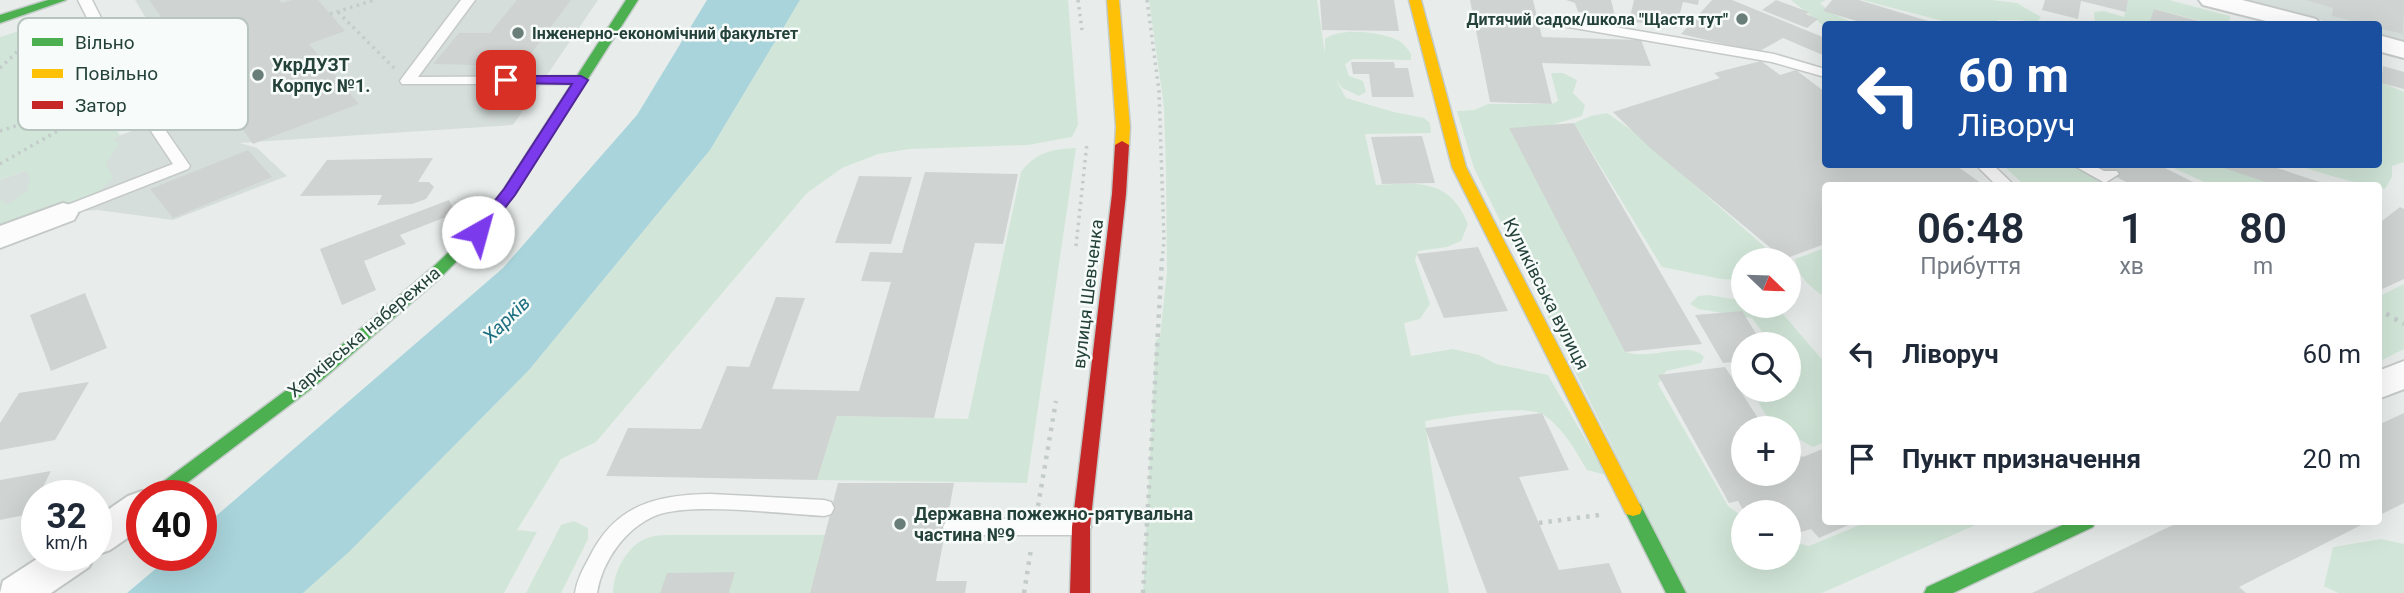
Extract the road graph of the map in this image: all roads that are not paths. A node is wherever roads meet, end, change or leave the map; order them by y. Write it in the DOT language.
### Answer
graph roads {
  1 [pos="60,0"];
  2 [pos="85,0"];
  3 [pos="468,0"];
  4 [pos="632,0"];
  5 [pos="1113,0"];
  6 [pos="1415,0"];
  7 [pos="2212,0"];
  8 [pos="2242,4"];
  9 [pos="94,18"];
  10 [pos="0,19"];
  11 [pos="1556,21"];
  12 [pos="2297,21"];
  13 [pos="2382,44"];
  14 [pos="2404,50"];
  15 [pos="1822,72"];
  16 [pos="581,80"];
  17 [pos="158,130"];
  18 [pos="1987,168"];
  19 [pos="2086,168"];
  20 [pos="2111,174"];
  21 [pos="2002,182"];
  22 [pos="63,213"];
  23 [pos="0,238"];
  24 [pos="2404,374"];
  25 [pos="2382,384"];
  26 [pos="178,480"];
  27 [pos="824,508"];
  28 [pos="2080,525"];
  29 [pos="953,527"];
  30 [pos="1082,527"];
  31 [pos="51,571"];
  32 [pos="18,593"];
  33 [pos="586,593"];
  34 [pos="1080,593"];
  35 [pos="1676,593"];
  36 [pos="1934,593"];
  1 -- 10 [label="street"];
  2 -- 9 [label="lane"];
  3 -- 16 [label="lane"];
  4 -- 16 [label="street, Харківська набережна"];
  5 -- 30 [label="street, вулиця Шевченка"];
  6 -- 35 [label="street, Куликівська вулиця"];
  7 -- 8 [label="street"];
  8 -- 12 [label="street"];
  11 -- 15 [label="lane"];
  13 -- 14 [label="street"];
  16 -- 26 [label="street, Харківська набережна"];
  17 -- 22 [label="lane"];
  18 -- 21 [label="lane"];
  19 -- 20 [label="lane"];
  22 -- 23 [label="street"];
  24 -- 25 [label="street"];
  27 -- 33 [label="lane"];
  28 -- 36 [label="street"];
  29 -- 30 [label="lane"];
  30 -- 34 [label="street, вулиця Шевченка"];
  31 -- 32 [label="street"];
}
